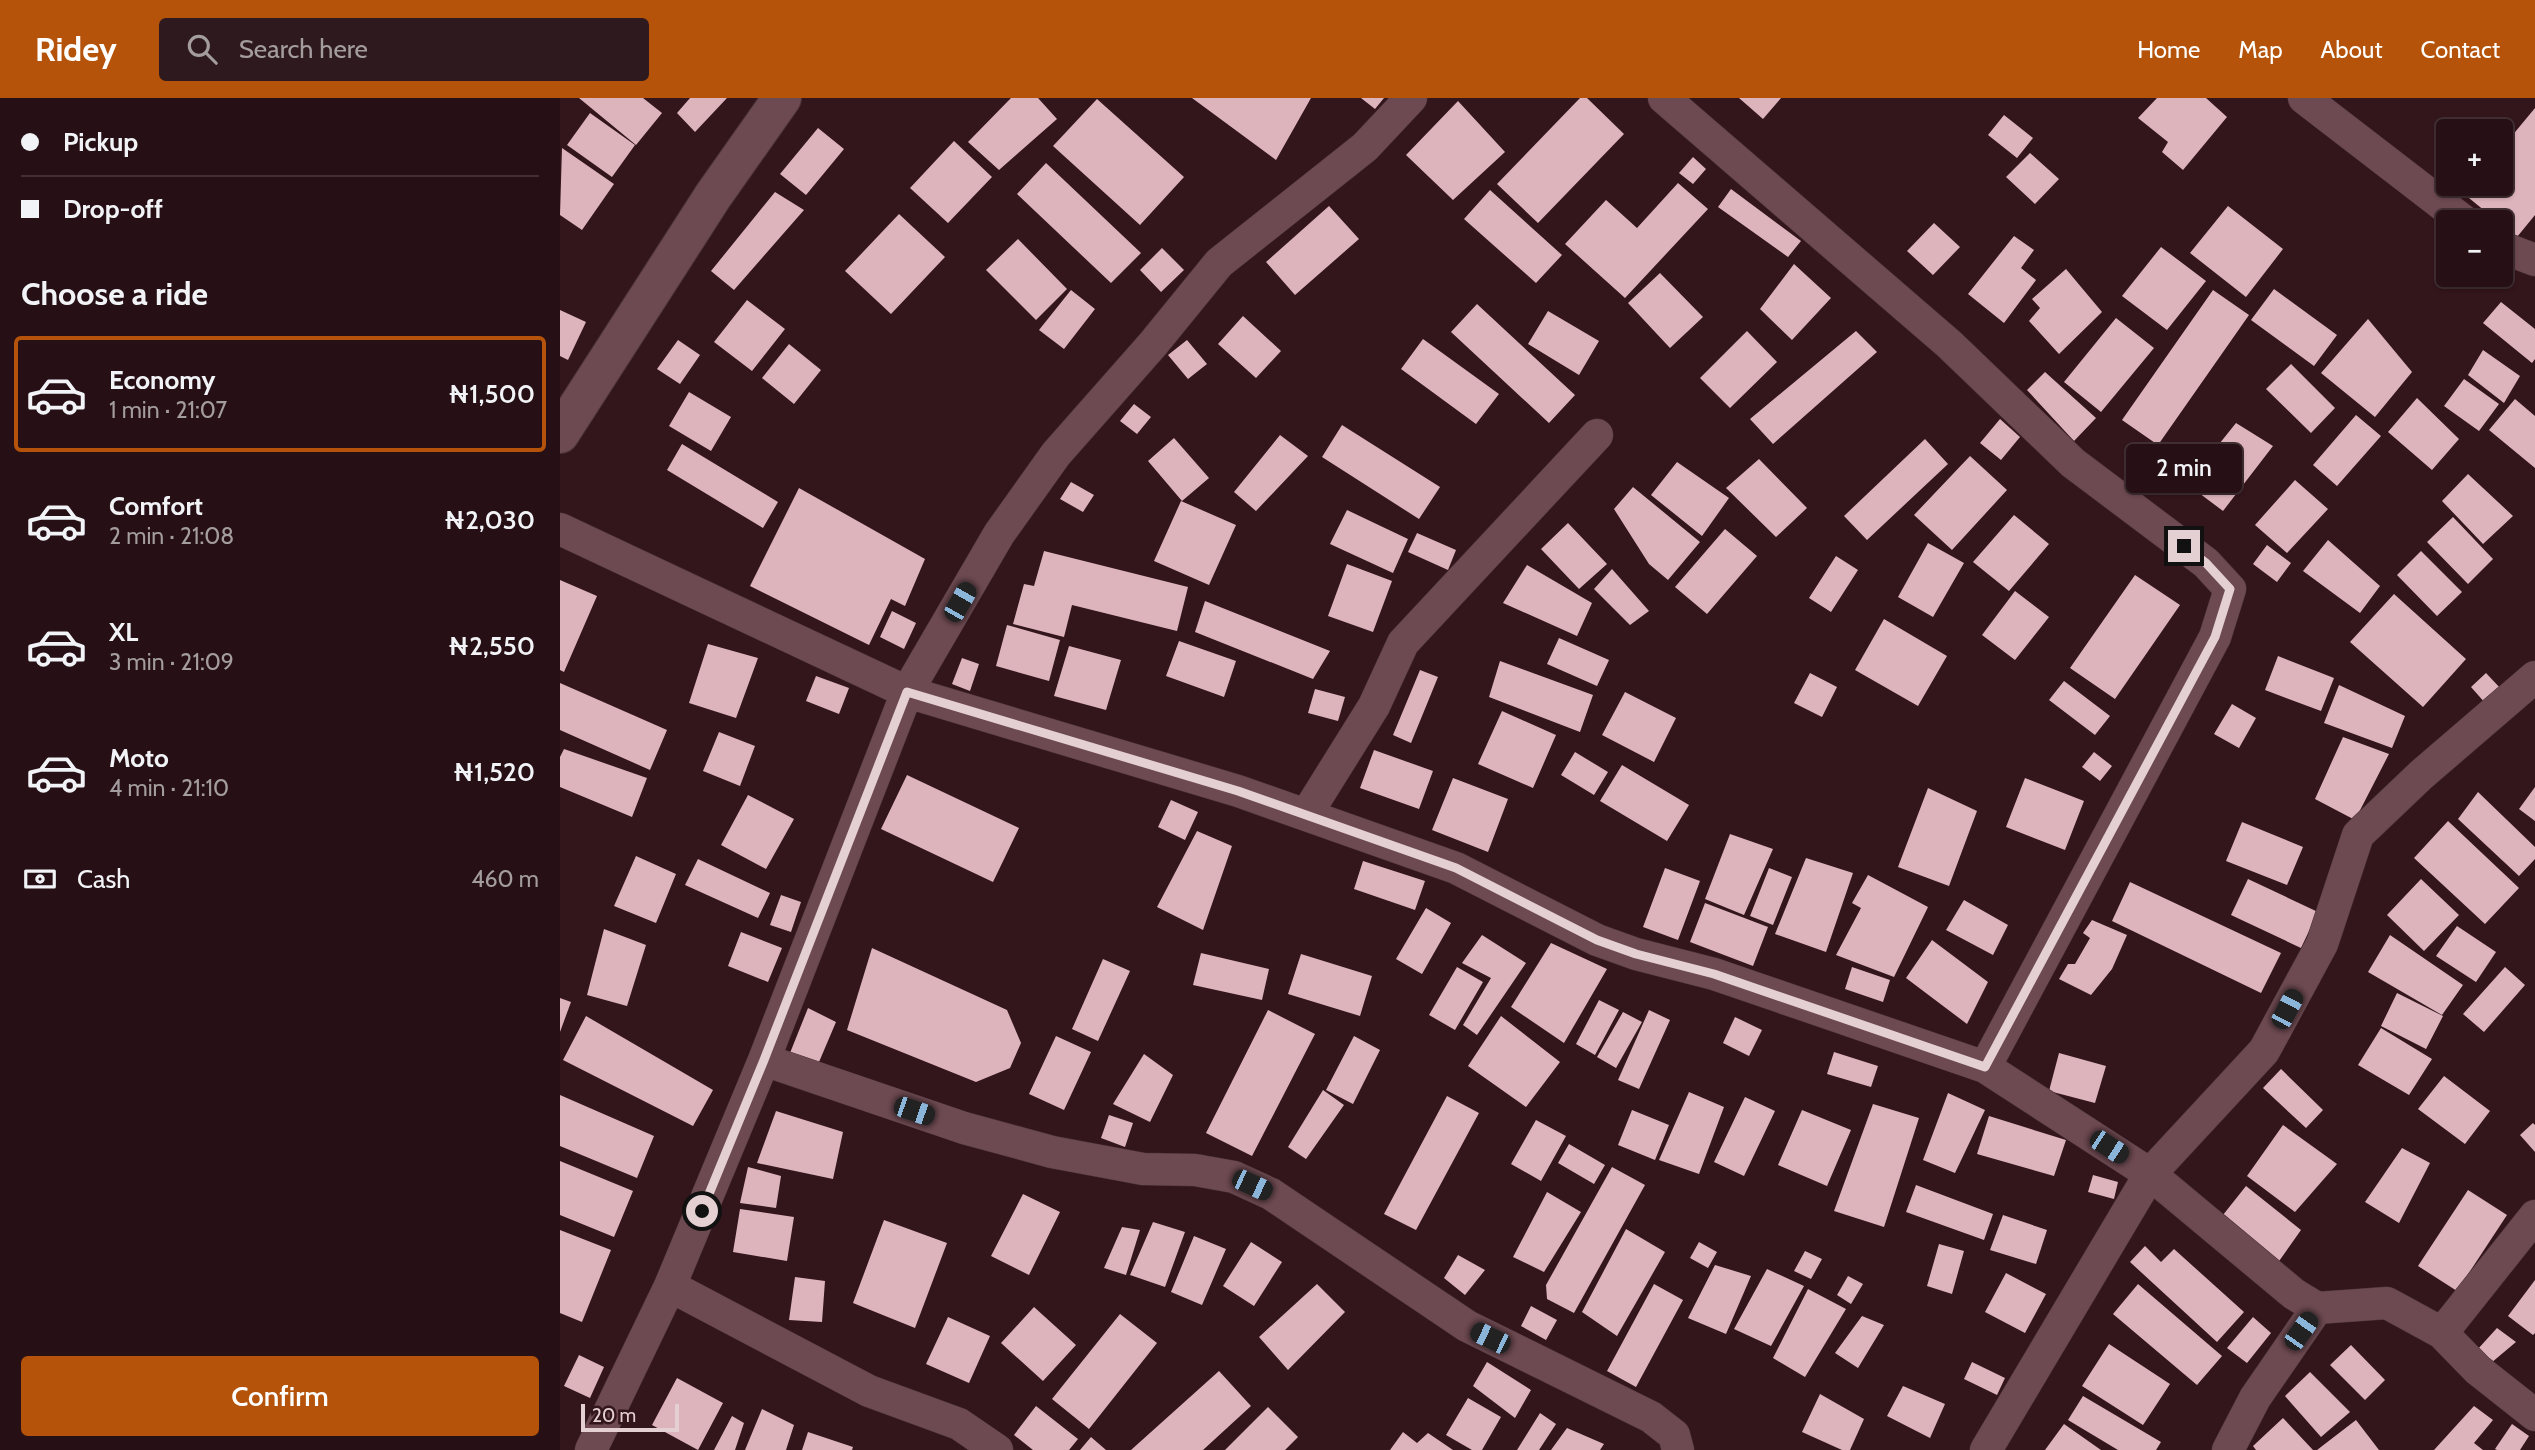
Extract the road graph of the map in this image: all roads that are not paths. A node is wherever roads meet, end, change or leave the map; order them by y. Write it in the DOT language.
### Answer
graph roads {
  1 [pos="782,98"];
  2 [pos="1410,98"];
  3 [pos="1664,98"];
  4 [pos="2304,98"];
  5 [pos="2449,210"];
  6 [pos="2513,252"];
  7 [pos="2535,260"];
  8 [pos="560,434"];
  9 [pos="1597,435"];
  10 [pos="560,529"];
  11 [pos="2535,677"];
  12 [pos="907,692"];
  13 [pos="1306,815"];
  14 [pos="764,1060"];
  15 [pos="1985,1067"];
  16 [pos="2150,1174"];
  17 [pos="2535,1216"];
  18 [pos="670,1286"];
  19 [pos="2317,1308"];
  20 [pos="2442,1334"];
  21 [pos="2535,1415"];
  22 [pos="590,1450"];
  23 [pos="997,1450"];
  24 [pos="1678,1450"];
  25 [pos="1986,1450"];
  26 [pos="2228,1450"];
  1 -- 8 [label="street"];
  2 -- 12 [label="street"];
  3 -- 15 [label="street"];
  4 -- 5 [label="street"];
  6 -- 7 [label="street"];
  9 -- 13 [label="street"];
  10 -- 12 [label="street"];
  11 -- 16 [label="street"];
  12 -- 13 [label="street"];
  12 -- 14 [label="street"];
  13 -- 15 [label="street"];
  14 -- 18 [label="street"];
  14 -- 24 [label="street"];
  15 -- 16 [label="street"];
  16 -- 19 [label="street"];
  16 -- 25 [label="street"];
  17 -- 20 [label="street"];
  18 -- 22 [label="street"];
  18 -- 23 [label="street"];
  19 -- 20 [label="street"];
  19 -- 26 [label="street"];
  20 -- 21 [label="street"];
}
